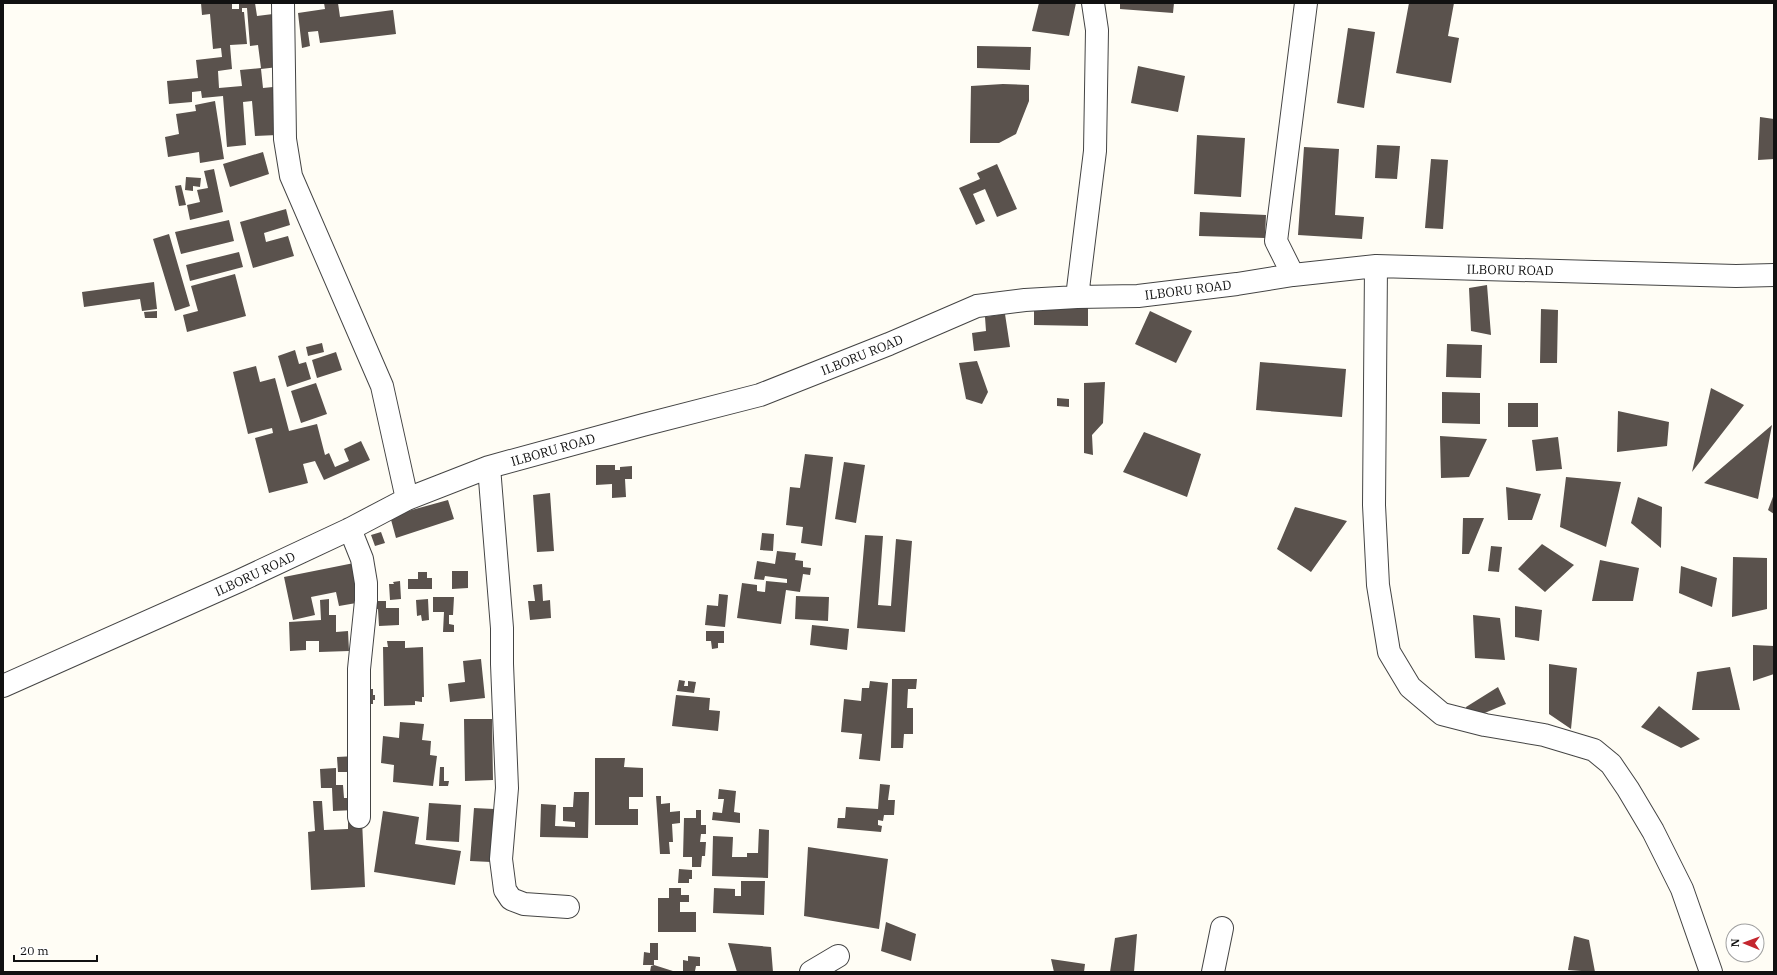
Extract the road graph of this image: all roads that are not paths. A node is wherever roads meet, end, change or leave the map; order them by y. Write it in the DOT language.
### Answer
graph roads {
  1 [pos="283,3"];
  2 [pos="1093,3"];
  3 [pos="1306,3"];
  4 [pos="1376,266"];
  5 [pos="1293,275"];
  6 [pos="1774,275"];
  7 [pos="1077,297"];
  8 [pos="489,467"];
  9 [pos="407,499"];
  10 [pos="350,529"];
  11 [pos="3,686"];
  12 [pos="359,817"];
  13 [pos="568,906"];
  14 [pos="1222,928"];
  15 [pos="838,956"];
  16 [pos="812,972"];
  17 [pos="1213,972"];
  18 [pos="1711,972"];
  1 -- 9 [label="street"];
  2 -- 7 [label="street"];
  3 -- 5 [label="street"];
  4 -- 5 [label="street, ILBORU ROAD"];
  4 -- 6 [label="street, ILBORU ROAD"];
  4 -- 18 [label="street"];
  5 -- 7 [label="street, ILBORU ROAD"];
  7 -- 8 [label="street, ILBORU ROAD"];
  8 -- 9 [label="street, ILBORU ROAD"];
  8 -- 13 [label="street"];
  9 -- 10 [label="street, ILBORU ROAD"];
  10 -- 11 [label="street, ILBORU ROAD"];
  10 -- 12 [label="street"];
  14 -- 17 [label="street"];
  15 -- 16 [label="street"];
}
